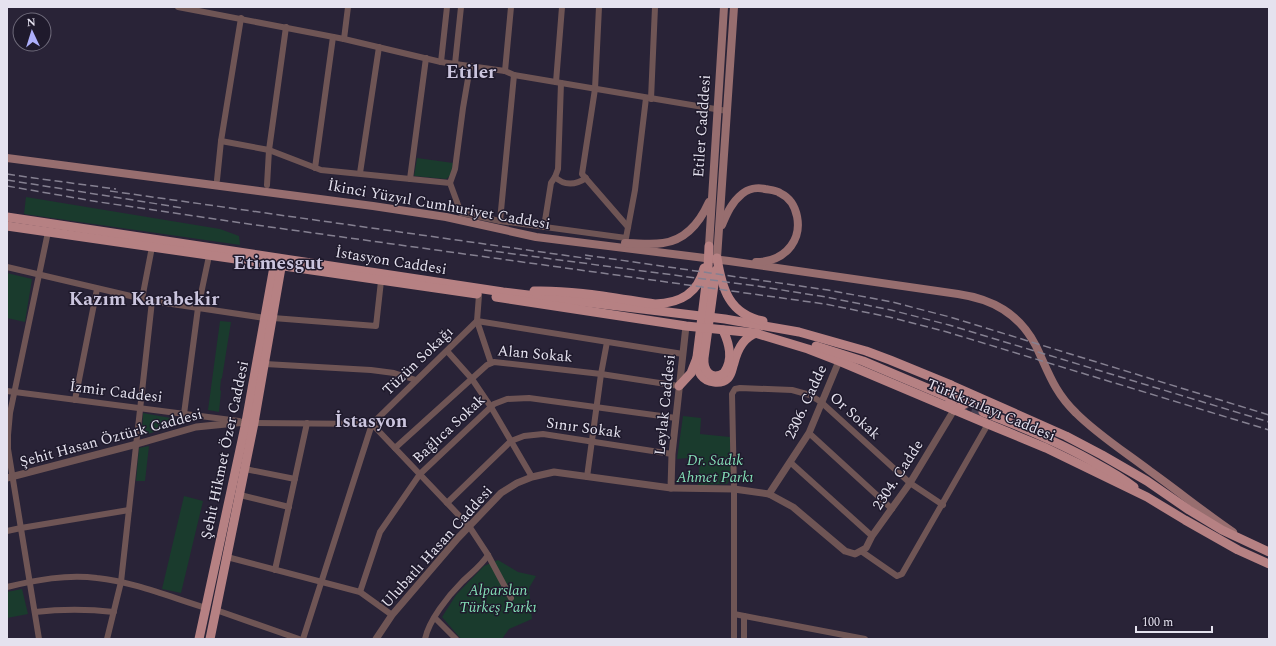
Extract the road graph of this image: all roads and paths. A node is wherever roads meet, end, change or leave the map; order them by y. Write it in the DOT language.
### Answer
graph roads {
  1 [pos="178,7"];
  2 [pos="348,7"];
  3 [pos="447,7"];
  4 [pos="461,7"];
  5 [pos="511,7"];
  6 [pos="562,7"];
  7 [pos="599,7"];
  8 [pos="655,7"];
  9 [pos="724,7"];
  10 [pos="734,7"];
  11 [pos="190,8"];
  12 [pos="241,18"];
  13 [pos="286,27"];
  14 [pos="333,37"];
  15 [pos="344,39"];
  16 [pos="379,47"];
  17 [pos="426,58"];
  18 [pos="441,62"];
  19 [pos="455,64"];
  20 [pos="470,67"];
  21 [pos="504,71"];
  22 [pos="514,74"];
  23 [pos="558,82"];
  24 [pos="595,89"];
  25 [pos="648,98"];
  26 [pos="718,110"];
  27 [pos="727,111"];
  28 [pos="221,140"];
  29 [pos="269,150"];
  30 [pos="7,158"];
  31 [pos="315,168"];
  32 [pos="360,173"];
  33 [pos="555,177"];
  34 [pos="586,178"];
  35 [pos="410,179"];
  36 [pos="217,180"];
  37 [pos="450,183"];
  38 [pos="267,185"];
  39 [pos="711,198"];
  40 [pos="7,217"];
  41 [pos="500,221"];
  42 [pos="7,226"];
  43 [pos="544,227"];
  44 [pos="628,227"];
  45 [pos="48,232"];
  46 [pos="719,233"];
  47 [pos="602,245"];
  48 [pos="709,246"];
  49 [pos="152,247"];
  50 [pos="208,256"];
  51 [pos="717,258"];
  52 [pos="729,261"];
  53 [pos="279,262"];
  54 [pos="7,267"];
  55 [pos="39,275"];
  56 [pos="381,281"];
  57 [pos="96,289"];
  58 [pos="502,292"];
  59 [pos="479,295"];
  60 [pos="142,299"];
  61 [pos="152,301"];
  62 [pos="198,308"];
  63 [pos="269,318"];
  64 [pos="725,320"];
  65 [pos="477,321"];
  66 [pos="686,326"];
  67 [pos="723,330"];
  68 [pos="755,333"];
  69 [pos="607,342"];
  70 [pos="447,351"];
  71 [pos="866,352"];
  72 [pos="683,354"];
  73 [pos="700,357"];
  74 [pos="839,361"];
  75 [pos="491,363"];
  76 [pos="265,364"];
  77 [pos="601,374"];
  78 [pos="472,379"];
  79 [pos="416,380"];
  80 [pos="952,385"];
  81 [pos="679,386"];
  82 [pos="7,392"];
  83 [pos="15,392"];
  84 [pos="75,400"];
  85 [pos="984,400"];
  86 [pos="821,402"];
  87 [pos="949,404"];
  88 [pos="491,407"];
  89 [pos="596,407"];
  90 [pos="140,408"];
  91 [pos="983,412"];
  92 [pos="184,414"];
  93 [pos="676,418"];
  94 [pos="977,419"];
  95 [pos="250,422"];
  96 [pos="307,423"];
  97 [pos="372,424"];
  98 [pos="988,424"];
  99 [pos="809,433"];
  100 [pos="7,435"];
  101 [pos="511,441"];
  102 [pos="592,442"];
  103 [pos="137,444"];
  104 [pos="395,448"];
  105 [pos="672,454"];
  106 [pos="790,462"];
  107 [pos="245,469"];
  108 [pos="420,474"];
  109 [pos="532,477"];
  110 [pos="587,477"];
  111 [pos="9,478"];
  112 [pos="295,479"];
  113 [pos="910,483"];
  114 [pos="671,488"];
  115 [pos="734,489"];
  116 [pos="769,494"];
  117 [pos="240,495"];
  118 [pos="1147,497"];
  119 [pos="447,503"];
  120 [pos="943,505"];
  121 [pos="288,507"];
  122 [pos="892,509"];
  123 [pos="129,510"];
  124 [pos="469,526"];
  125 [pos="21,528"];
  126 [pos="7,531"];
  127 [pos="872,536"];
  128 [pos="1257,547"];
  129 [pos="861,551"];
  130 [pos="1269,552"];
  131 [pos="488,555"];
  132 [pos="227,557"];
  133 [pos="1269,564"];
  134 [pos="275,570"];
  135 [pos="30,581"];
  136 [pos="121,582"];
  137 [pos="322,582"];
  138 [pos="7,587"];
  139 [pos="360,592"];
  140 [pos="510,598"];
  141 [pos="206,608"];
  142 [pos="216,610"];
  143 [pos="35,612"];
  144 [pos="114,612"];
  145 [pos="734,614"];
  146 [pos="392,615"];
  147 [pos="744,616"];
  148 [pos="435,618"];
  149 [pos="39,639"];
  150 [pos="107,639"];
  151 [pos="199,639"];
  152 [pos="210,639"];
  153 [pos="299,639"];
  154 [pos="303,639"];
  155 [pos="376,639"];
  156 [pos="425,639"];
  157 [pos="456,639"];
  158 [pos="734,639"];
  159 [pos="744,639"];
  160 [pos="865,639"];
  1 -- 11 [label="street"];
  2 -- 15 [label="street"];
  3 -- 18 [label="street"];
  4 -- 19 [label="street"];
  5 -- 21 [label="street"];
  6 -- 23 [label="street"];
  7 -- 24 [label="street"];
  8 -- 25 [label="street"];
  9 -- 26 [label="main road, Etiler Cadddesi"];
  10 -- 27 [label="main road"];
  11 -- 12 [label="street"];
  12 -- 13 [label="street"];
  12 -- 28 [label="street"];
  13 -- 14 [label="street"];
  13 -- 29 [label="street"];
  14 -- 15 [label="street"];
  14 -- 31 [label="street"];
  15 -- 16 [label="street"];
  16 -- 17 [label="street"];
  16 -- 32 [label="street"];
  17 -- 18 [label="street"];
  17 -- 35 [label="street"];
  18 -- 19 [label="street"];
  19 -- 20 [label="street"];
  20 -- 21 [label="street"];
  20 -- 37 [label="street"];
  21 -- 22 [label="street"];
  22 -- 23 [label="street"];
  22 -- 41 [label="street"];
  23 -- 24 [label="street"];
  23 -- 33 [label="street"];
  24 -- 25 [label="street"];
  24 -- 34 [label="street"];
  25 -- 26 [label="street"];
  25 -- 44 [label="street"];
  26 -- 27 [label="street"];
  26 -- 39 [label="main road, Etiler Cadddesi"];
  27 -- 46 [label="main road"];
  28 -- 29 [label="street"];
  28 -- 36 [label="street"];
  29 -- 31 [label="street"];
  29 -- 38 [label="street"];
  30 -- 47 [label="main road, İkinci Yüzyıl Cumhuriyet Caddesi"];
  31 -- 32 [label="street"];
  32 -- 35 [label="street"];
  33 -- 34 [label="street"];
  33 -- 43 [label="street"];
  34 -- 44 [label="street"];
  35 -- 37 [label="street"];
  37 -- 41 [label="street"];
  39 -- 47 [label="main road"];
  39 -- 48 [label="main road, Etiler Cadddesi"];
  40 -- 53 [label="main road, İstasyon Caddesi"];
  41 -- 43 [label="street"];
  42 -- 45 [label="main road, İstasyon Caddesi"];
  43 -- 44 [label="street"];
  45 -- 49 [label="main road, İstasyon Caddesi"];
  45 -- 55 [label="street"];
  46 -- 51 [label="main road"];
  46 -- 52 [label="main road"];
  47 -- 52 [label="main road, İkinci Yüzyıl Cumhuriyet Caddesi"];
  48 -- 58 [label="main road"];
  48 -- 73 [label="main road"];
  49 -- 50 [label="main road, İstasyon Caddesi"];
  49 -- 60 [label="street"];
  50 -- 53 [label="main road, İstasyon Caddesi"];
  50 -- 62 [label="street"];
  51 -- 71 [label="main road"];
  51 -- 73 [label="main road"];
  52 -- 128 [label="main road, İkinci Yüzyıl Cumhuriyet Caddesi"];
  53 -- 56 [label="main road, İstasyon Caddesi"];
  53 -- 58 [label="main road, İstasyon Caddesi"];
  53 -- 63 [label="main road, Şehit Hikmet Özer Caddesi"];
  54 -- 55 [label="street"];
  55 -- 57 [label="street"];
  55 -- 83 [label="street"];
  56 -- 59 [label="main road, İstasyon Caddesi"];
  56 -- 63 [label="street"];
  57 -- 60 [label="street"];
  57 -- 84 [label="street"];
  58 -- 64 [label="main road, İstasyon Caddesi"];
  59 -- 65 [label="street"];
  59 -- 66 [label="main road, İstasyon Caddesi"];
  60 -- 61 [label="street"];
  61 -- 62 [label="street"];
  61 -- 90 [label="street"];
  62 -- 63 [label="street"];
  62 -- 92 [label="street"];
  63 -- 76 [label="main road, Şehit Hikmet Özer Caddesi"];
  63 -- 95 [label="main road, Şehit Hikmet Özer Caddesi"];
  64 -- 71 [label="main road, Türkkızılayı Caddesi"];
  65 -- 69 [label="street"];
  65 -- 70 [label="street, Tüzün Sokağı"];
  65 -- 75 [label="street"];
  66 -- 67 [label="main road, Türkkızılayı Caddesi"];
  66 -- 72 [label="street, Leylak Caddesi"];
  67 -- 68 [label="main road, Türkkızılayı Caddesi"];
  67 -- 73 [label="main road"];
  68 -- 73 [label="main road"];
  68 -- 74 [label="main road, Türkkızılayı Caddesi"];
  68 -- 87 [label="main road"];
  69 -- 72 [label="street"];
  69 -- 77 [label="street"];
  70 -- 78 [label="street"];
  70 -- 79 [label="street, Tüzün Sokağı"];
  71 -- 80 [label="main road, Türkkızılayı Caddesi"];
  72 -- 81 [label="street, Leylak Caddesi"];
  73 -- 81 [label="main road"];
  74 -- 86 [label="street, 2306. Cadde"];
  74 -- 87 [label="main road, Türkkızılayı Caddesi"];
  75 -- 77 [label="street, Alan Sokak"];
  75 -- 78 [label="street, Alan Sokak"];
  76 -- 79 [label="street"];
  76 -- 95 [label="main road, Şehit Hikmet Özer Caddesi"];
  77 -- 81 [label="street, Alan Sokak"];
  77 -- 89 [label="street"];
  78 -- 88 [label="street"];
  78 -- 104 [label="street, Alan Sokak"];
  79 -- 97 [label="street, Tüzün Sokağı"];
  80 -- 85 [label="main road, Türkkızılayı Caddesi"];
  80 -- 87 [label="main road"];
  81 -- 93 [label="street, Leylak Caddesi"];
  82 -- 83 [label="street, İzmir Caddesi"];
  83 -- 84 [label="street, İzmir Caddesi"];
  83 -- 100 [label="street"];
  84 -- 90 [label="street, İzmir Caddesi"];
  85 -- 87 [label="main road"];
  85 -- 94 [label="main road"];
  85 -- 128 [label="main road, Türkkızılayı Caddesi"];
  86 -- 99 [label="street, 2306. Cadde"];
  86 -- 113 [label="street, Or Sokak"];
  86 -- 115 [label="street, Or Sokak"];
  87 -- 94 [label="main road, Türkkızılayı Caddesi"];
  87 -- 113 [label="street, 2304. Cadde"];
  88 -- 89 [label="street, Bağlıca Sokak"];
  88 -- 101 [label="street"];
  88 -- 108 [label="street, Bağlıca Sokak"];
  89 -- 93 [label="street, Bağlıca Sokak"];
  89 -- 102 [label="street"];
  90 -- 92 [label="street, İzmir Caddesi"];
  90 -- 103 [label="street"];
  91 -- 118 [label="main road"];
  92 -- 95 [label="street, İzmir Caddesi"];
  93 -- 105 [label="street, Leylak Caddesi"];
  94 -- 98 [label="main road, Türkkızılayı Caddesi"];
  95 -- 96 [label="street, İzmir Caddesi"];
  95 -- 103 [label="street, Şehit Hasan Öztürk Caddesi"];
  95 -- 107 [label="main road, Şehit Hikmet Özer Caddesi"];
  95 -- 141 [label="main road, Şehit Hikmet Özer Caddesi"];
  96 -- 97 [label="street, İzmir Caddesi"];
  96 -- 112 [label="street"];
  97 -- 104 [label="street"];
  97 -- 137 [label="street, Tüzün Sokağı"];
  98 -- 118 [label="main road, Türkkızılayı Caddesi"];
  98 -- 120 [label="street"];
  99 -- 106 [label="street, 2306. Cadde"];
  99 -- 122 [label="street"];
  100 -- 111 [label="street"];
  101 -- 102 [label="street, Sınır Sokak"];
  101 -- 109 [label="street"];
  101 -- 119 [label="street, Sınır Sokak"];
  102 -- 105 [label="street, Sınır Sokak"];
  102 -- 110 [label="street"];
  103 -- 111 [label="street, Şehit Hasan Öztürk Caddesi"];
  103 -- 123 [label="street"];
  104 -- 108 [label="street"];
  105 -- 114 [label="street, Leylak Caddesi"];
  106 -- 116 [label="street, 2306. Cadde"];
  106 -- 127 [label="street"];
  107 -- 112 [label="street"];
  107 -- 117 [label="main road, Şehit Hikmet Özer Caddesi"];
  108 -- 119 [label="street"];
  108 -- 139 [label="street, Bağlıca Sokak"];
  109 -- 110 [label="street, Ulubatlı Hasan Caddesi"];
  109 -- 124 [label="street, Ulubatlı Hasan Caddesi"];
  110 -- 114 [label="street, Ulubatlı Hasan Caddesi"];
  111 -- 125 [label="street"];
  112 -- 121 [label="street"];
  113 -- 120 [label="street, Or Sokak"];
  113 -- 122 [label="street, 2304. Cadde"];
  114 -- 115 [label="street, Ulubatlı Hasan Caddesi"];
  115 -- 116 [label="street, Ulubatlı Hasan Caddesi"];
  115 -- 145 [label="street"];
  116 -- 129 [label="street, Ulubatlı Hasan Caddesi"];
  117 -- 121 [label="street"];
  117 -- 132 [label="main road, Şehit Hikmet Özer Caddesi"];
  118 -- 133 [label="main road, Türkkızılayı Caddesi"];
  119 -- 124 [label="street"];
  120 -- 129 [label="street"];
  121 -- 134 [label="street"];
  122 -- 127 [label="street, 2304. Cadde"];
  123 -- 125 [label="street"];
  123 -- 136 [label="street"];
  124 -- 131 [label="street"];
  124 -- 146 [label="street, Ulubatlı Hasan Caddesi"];
  125 -- 126 [label="street"];
  125 -- 135 [label="street"];
  127 -- 129 [label="street, 2304. Cadde"];
  128 -- 130 [label="main road, Türkkızılayı Caddesi"];
  131 -- 140 [label="street"];
  131 -- 148 [label="street"];
  132 -- 134 [label="street"];
  132 -- 142 [label="main road, Şehit Hikmet Özer Caddesi"];
  134 -- 137 [label="street"];
  135 -- 136 [label="street"];
  135 -- 138 [label="street"];
  135 -- 143 [label="street"];
  136 -- 141 [label="street"];
  136 -- 144 [label="street"];
  137 -- 139 [label="street"];
  137 -- 154 [label="street, Tüzün Sokağı"];
  139 -- 146 [label="street"];
  141 -- 142 [label="main road"];
  141 -- 151 [label="main road, Şehit Hikmet Özer Caddesi"];
  142 -- 152 [label="main road, Şehit Hikmet Özer Caddesi"];
  142 -- 153 [label="street"];
  143 -- 144 [label="street"];
  143 -- 149 [label="street"];
  144 -- 150 [label="street"];
  145 -- 147 [label="street"];
  145 -- 158 [label="street"];
  146 -- 155 [label="street, Ulubatlı Hasan Caddesi"];
  147 -- 159 [label="street"];
  147 -- 160 [label="street"];
  148 -- 156 [label="street"];
  148 -- 157 [label="street"];
}
